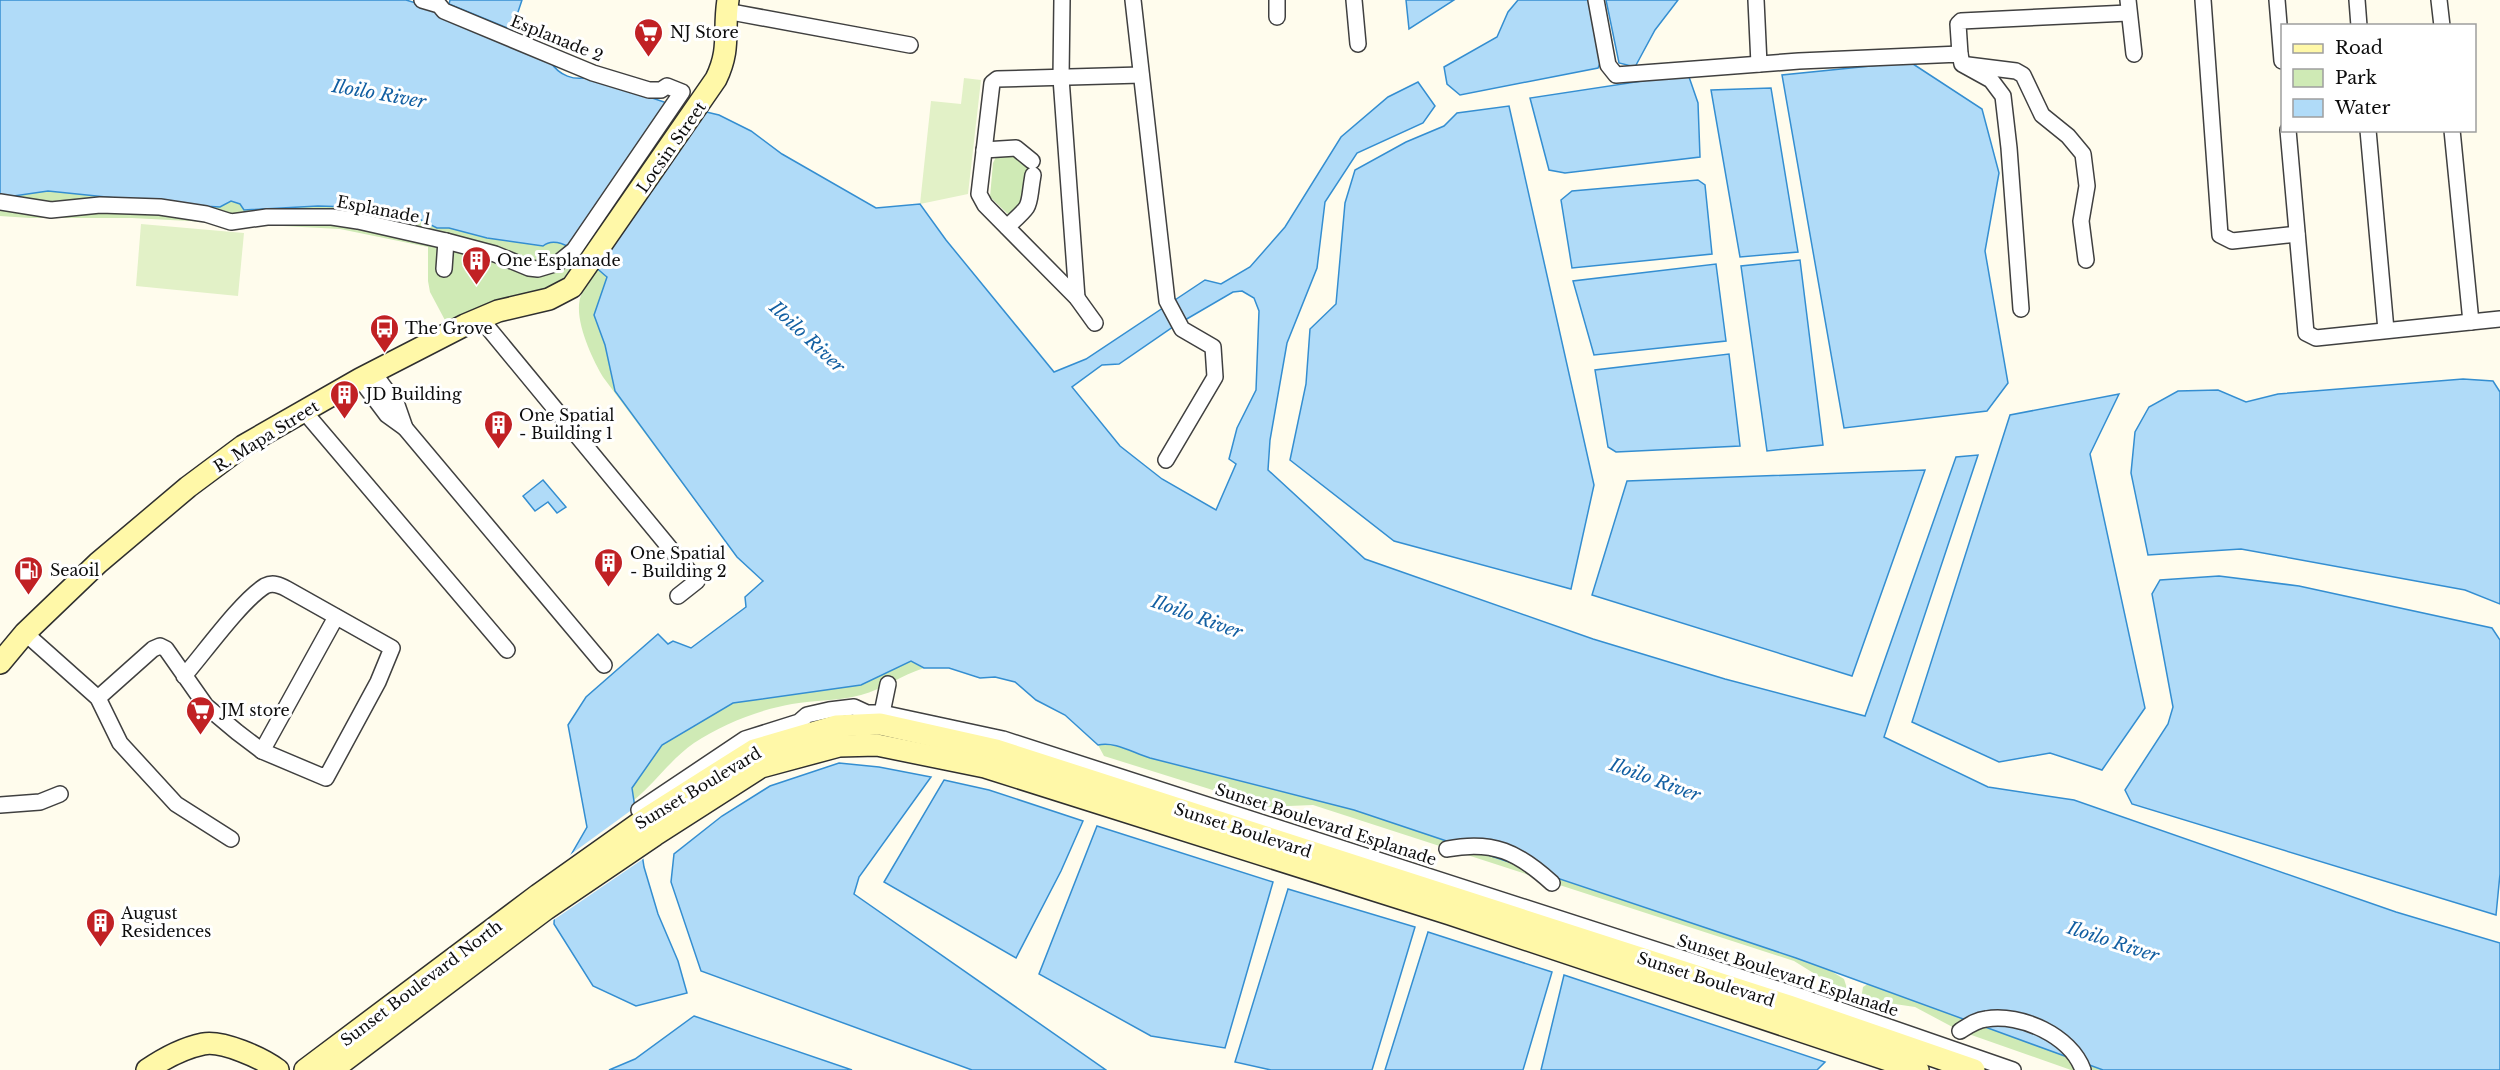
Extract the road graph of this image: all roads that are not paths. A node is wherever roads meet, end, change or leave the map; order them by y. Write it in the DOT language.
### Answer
graph roads {
  1 [pos="422,0"];
  2 [pos="1062,0"];
  3 [pos="1132,0"];
  4 [pos="1277,0"];
  5 [pos="1354,0"];
  6 [pos="1596,0"];
  7 [pos="1756,0"];
  8 [pos="2203,0"];
  9 [pos="2277,0"];
  10 [pos="2357,0"];
  11 [pos="2439,0"];
  12 [pos="727,6"];
  13 [pos="2128,7"];
  14 [pos="1277,17"];
  15 [pos="2359,24"];
  16 [pos="2442,24"];
  17 [pos="2281,40"];
  18 [pos="1358,44"];
  19 [pos="910,45"];
  20 [pos="2134,54"];
  21 [pos="1961,59"];
  22 [pos="1759,64"];
  23 [pos="1141,75"];
  24 [pos="1061,78"];
  25 [pos="2288,132"];
  26 [pos="2368,132"];
  27 [pos="2452,132"];
  28 [pos="984,150"];
  29 [pos="0,202"];
  30 [pos="1007,227"];
  31 [pos="2297,234"];
  32 [pos="446,241"];
  33 [pos="574,250"];
  34 [pos="2086,260"];
  35 [pos="444,269"];
  36 [pos="577,280"];
  37 [pos="1077,298"];
  38 [pos="2021,309"];
  39 [pos="480,318"];
  40 [pos="2500,319"];
  41 [pos="2471,322"];
  42 [pos="1095,323"];
  43 [pos="2386,330"];
  44 [pos="366,376"];
  45 [pos="303,410"];
  46 [pos="1166,460"];
  47 [pos="678,596"];
  48 [pos="336,617"];
  49 [pos="25,633"];
  50 [pos="507,650"];
  51 [pos="0,663"];
  52 [pos="604,665"];
  53 [pos="184,676"];
  54 [pos="888,684"];
  55 [pos="98,698"];
  56 [pos="882,713"];
  57 [pos="261,751"];
  58 [pos="60,794"];
  59 [pos="0,805"];
  60 [pos="646,821"];
  61 [pos="231,839"];
  62 [pos="1447,849"];
  63 [pos="1552,882"];
  64 [pos="542,902"];
  65 [pos="1485,917"];
  66 [pos="1960,1031"];
  67 [pos="276,1069"];
  68 [pos="147,1070"];
  69 [pos="305,1070"];
  70 [pos="332,1070"];
  71 [pos="1918,1070"];
  72 [pos="1974,1070"];
  73 [pos="2013,1070"];
  74 [pos="2083,1070"];
  1 -- 33 [label="street, Esplanade 2"];
  2 -- 24 [label="street"];
  3 -- 23 [label="street"];
  4 -- 14 [label="street"];
  5 -- 18 [label="street"];
  6 -- 22 [label="street"];
  7 -- 22 [label="street"];
  8 -- 31 [label="street"];
  9 -- 17 [label="street"];
  10 -- 15 [label="street"];
  11 -- 16 [label="street"];
  12 -- 19 [label="street"];
  12 -- 36 [label="main road, Locsin Street"];
  13 -- 20 [label="street"];
  13 -- 21 [label="street"];
  21 -- 22 [label="street"];
  21 -- 34 [label="street"];
  21 -- 38 [label="street"];
  23 -- 24 [label="street"];
  23 -- 46 [label="street"];
  24 -- 28 [label="street"];
  24 -- 37 [label="street"];
  25 -- 31 [label="street"];
  26 -- 43 [label="street"];
  27 -- 41 [label="street"];
  28 -- 30 [label="street"];
  28 -- 30 [label="street"];
  29 -- 32 [label="street, Esplanade 1"];
  30 -- 37 [label="street"];
  31 -- 43 [label="street"];
  32 -- 33 [label="street, Esplanade 1"];
  32 -- 35 [label="street"];
  36 -- 39 [label="main road, R. Mapa Street"];
  37 -- 42 [label="street"];
  39 -- 44 [label="main road, R. Mapa Street"];
  39 -- 47 [label="street"];
  40 -- 41 [label="street"];
  41 -- 43 [label="street"];
  44 -- 45 [label="main road, R. Mapa Street"];
  44 -- 52 [label="street"];
  45 -- 49 [label="main road, R. Mapa Street"];
  45 -- 50 [label="street"];
  48 -- 53 [label="street"];
  48 -- 57 [label="street"];
  48 -- 57 [label="street"];
  49 -- 51 [label="main road, R. Mapa Street"];
  49 -- 55 [label="street"];
  53 -- 55 [label="street"];
  53 -- 57 [label="street"];
  54 -- 56 [label="street"];
  55 -- 61 [label="street"];
  56 -- 60 [label="street, Sunset Boulevard Esplanade"];
  56 -- 73 [label="street, Sunset Boulevard Esplanade"];
  58 -- 59 [label="street"];
  60 -- 64 [label="main road, Sunset Boulevard"];
  60 -- 65 [label="main road, Sunset Boulevard"];
  62 -- 63 [label="street"];
  64 -- 69 [label="main road, Sunset Boulevard North"];
  64 -- 70 [label="main road, Sunset Boulevard North"];
  65 -- 71 [label="main road, Sunset Boulevard"];
  65 -- 72 [label="main road, Sunset Boulevard"];
  66 -- 74 [label="street"];
  67 -- 68 [label="main road"];
}
